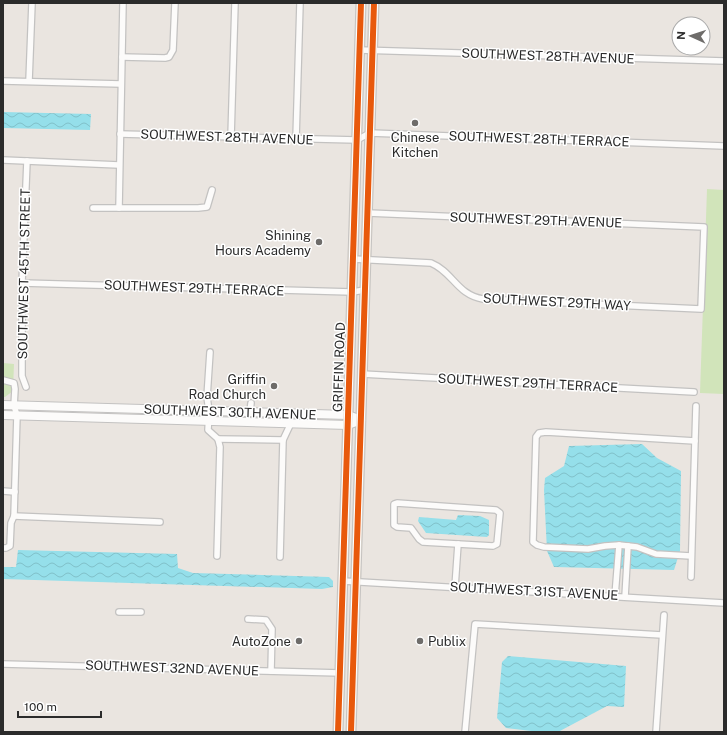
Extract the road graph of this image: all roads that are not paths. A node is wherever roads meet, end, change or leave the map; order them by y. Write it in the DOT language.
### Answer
graph roads {
  1 [pos="32,3"];
  2 [pos="123,3"];
  3 [pos="175,3"];
  4 [pos="235,3"];
  5 [pos="300,3"];
  6 [pos="361,3"];
  7 [pos="374,3"];
  8 [pos="359,50"];
  9 [pos="372,50"];
  10 [pos="122,56"];
  11 [pos="724,62"];
  12 [pos="3,81"];
  13 [pos="29,82"];
  14 [pos="121,84"];
  15 [pos="370,133"];
  16 [pos="120,134"];
  17 [pos="231,137"];
  18 [pos="296,139"];
  19 [pos="357,140"];
  20 [pos="724,146"];
  21 [pos="3,160"];
  22 [pos="27,161"];
  23 [pos="119,165"];
  24 [pos="212,190"];
  25 [pos="93,208"];
  26 [pos="119,208"];
  27 [pos="368,213"];
  28 [pos="353,259"];
  29 [pos="366,260"];
  30 [pos="22,283"];
  31 [pos="365,290"];
  32 [pos="352,292"];
  33 [pos="701,309"];
  34 [pos="210,352"];
  35 [pos="362,374"];
  36 [pos="3,380"];
  37 [pos="26,387"];
  38 [pos="694,392"];
  39 [pos="250,403"];
  40 [pos="3,405"];
  41 [pos="14,406"];
  42 [pos="696,406"];
  43 [pos="209,411"];
  44 [pos="250,412"];
  45 [pos="3,415"];
  46 [pos="17,415"];
  47 [pos="348,415"];
  48 [pos="209,420"];
  49 [pos="361,420"];
  50 [pos="291,423"];
  51 [pos="348,425"];
  52 [pos="218,439"];
  53 [pos="283,440"];
  54 [pos="695,441"];
  55 [pos="3,491"];
  56 [pos="15,492"];
  57 [pos="14,516"];
  58 [pos="160,522"];
  59 [pos="458,544"];
  60 [pos="619,546"];
  61 [pos="628,546"];
  62 [pos="3,548"];
  63 [pos="217,556"];
  64 [pos="691,556"];
  65 [pos="280,558"];
  66 [pos="691,577"];
  67 [pos="343,581"];
  68 [pos="356,582"];
  69 [pos="454,587"];
  70 [pos="615,596"];
  71 [pos="624,597"];
  72 [pos="724,603"];
  73 [pos="119,612"];
  74 [pos="141,612"];
  75 [pos="664,615"];
  76 [pos="248,620"];
  77 [pos="662,635"];
  78 [pos="3,664"];
  79 [pos="271,671"];
  80 [pos="341,673"];
  81 [pos="352,705"];
  82 [pos="338,732"];
  83 [pos="351,732"];
  84 [pos="465,732"];
  85 [pos="656,732"];
  1 -- 13 [label="street"];
  2 -- 10 [label="street"];
  3 -- 10 [label="street"];
  4 -- 17 [label="street"];
  5 -- 18 [label="street"];
  6 -- 8 [label="main road, GRIFFIN ROAD"];
  7 -- 9 [label="main road, GRIFFIN ROAD"];
  8 -- 9 [label="street, SOUTHWEST 28TH AVENUE"];
  8 -- 19 [label="main road, GRIFFIN ROAD"];
  9 -- 11 [label="street, SOUTHWEST 28TH AVENUE"];
  9 -- 15 [label="main road, GRIFFIN ROAD"];
  10 -- 14 [label="street"];
  12 -- 13 [label="street"];
  13 -- 14 [label="street"];
  14 -- 16 [label="street"];
  15 -- 19 [label="street"];
  15 -- 20 [label="street, SOUTHWEST 28TH TERRACE"];
  15 -- 27 [label="main road, GRIFFIN ROAD"];
  16 -- 17 [label="street, SOUTHWEST 28TH AVENUE"];
  16 -- 23 [label="street"];
  17 -- 18 [label="street, SOUTHWEST 28TH AVENUE"];
  18 -- 19 [label="street, SOUTHWEST 28TH AVENUE"];
  19 -- 28 [label="main road, GRIFFIN ROAD"];
  21 -- 22 [label="street"];
  22 -- 23 [label="street"];
  22 -- 30 [label="street, SOUTHWEST 45TH STREET"];
  23 -- 26 [label="street"];
  24 -- 26 [label="street"];
  25 -- 26 [label="street"];
  27 -- 29 [label="main road, GRIFFIN ROAD"];
  27 -- 33 [label="street, SOUTHWEST 29TH AVENUE"];
  28 -- 29 [label="street, SOUTHWEST 29TH WAY"];
  28 -- 32 [label="main road, GRIFFIN ROAD"];
  29 -- 31 [label="main road, GRIFFIN ROAD"];
  29 -- 33 [label="street, SOUTHWEST 29TH WAY"];
  30 -- 32 [label="street, SOUTHWEST 29TH TERRACE"];
  30 -- 37 [label="street, SOUTHWEST 45TH STREET"];
  31 -- 32 [label="street, SOUTHWEST 29TH TERRACE"];
  31 -- 35 [label="main road, GRIFFIN ROAD"];
  32 -- 47 [label="main road, GRIFFIN ROAD"];
  34 -- 43 [label="street"];
  35 -- 38 [label="street, SOUTHWEST 29TH TERRACE"];
  35 -- 49 [label="main road, GRIFFIN ROAD"];
  36 -- 41 [label="street"];
  39 -- 44 [label="street"];
  40 -- 41 [label="main road, SOUTHWEST 30TH AVENUE"];
  41 -- 43 [label="main road, SOUTHWEST 30TH AVENUE"];
  41 -- 46 [label="street"];
  42 -- 54 [label="street"];
  43 -- 44 [label="main road, SOUTHWEST 30TH AVENUE"];
  43 -- 48 [label="street"];
  44 -- 47 [label="main road, SOUTHWEST 30TH AVENUE"];
  45 -- 46 [label="main road, SOUTHWEST 30TH AVENUE"];
  46 -- 48 [label="main road, SOUTHWEST 30TH AVENUE"];
  46 -- 56 [label="street"];
  47 -- 49 [label="main road, SOUTHWEST 30TH AVENUE"];
  47 -- 51 [label="main road, GRIFFIN ROAD"];
  48 -- 50 [label="main road, SOUTHWEST 30TH AVENUE"];
  48 -- 52 [label="street"];
  49 -- 51 [label="main road, SOUTHWEST 30TH AVENUE"];
  49 -- 68 [label="main road, GRIFFIN ROAD"];
  50 -- 51 [label="main road, SOUTHWEST 30TH AVENUE"];
  50 -- 53 [label="street"];
  51 -- 67 [label="main road, GRIFFIN ROAD"];
  52 -- 53 [label="street"];
  52 -- 63 [label="street"];
  53 -- 65 [label="street"];
  54 -- 60 [label="street"];
  54 -- 64 [label="street"];
  55 -- 56 [label="street"];
  56 -- 57 [label="street"];
  57 -- 58 [label="street"];
  57 -- 62 [label="street"];
  59 -- 59 [label="street"];
  59 -- 69 [label="street"];
  60 -- 61 [label="street"];
  60 -- 70 [label="street"];
  61 -- 64 [label="street"];
  61 -- 71 [label="street"];
  64 -- 66 [label="street"];
  67 -- 68 [label="street, SOUTHWEST 31ST AVENUE"];
  67 -- 80 [label="main road, GRIFFIN ROAD"];
  68 -- 69 [label="street, SOUTHWEST 31ST AVENUE"];
  68 -- 81 [label="main road, GRIFFIN ROAD"];
  69 -- 70 [label="street, SOUTHWEST 31ST AVENUE"];
  70 -- 71 [label="street, SOUTHWEST 31ST AVENUE"];
  71 -- 72 [label="street, SOUTHWEST 31ST AVENUE"];
  73 -- 74 [label="street"];
  75 -- 77 [label="street"];
  76 -- 79 [label="street"];
  77 -- 84 [label="street"];
  77 -- 85 [label="street"];
  78 -- 79 [label="street, SOUTHWEST 32ND AVENUE"];
  79 -- 80 [label="street, SOUTHWEST 32ND AVENUE"];
  80 -- 81 [label="main road"];
  80 -- 82 [label="main road, GRIFFIN ROAD"];
  81 -- 83 [label="main road, GRIFFIN ROAD"];
}
